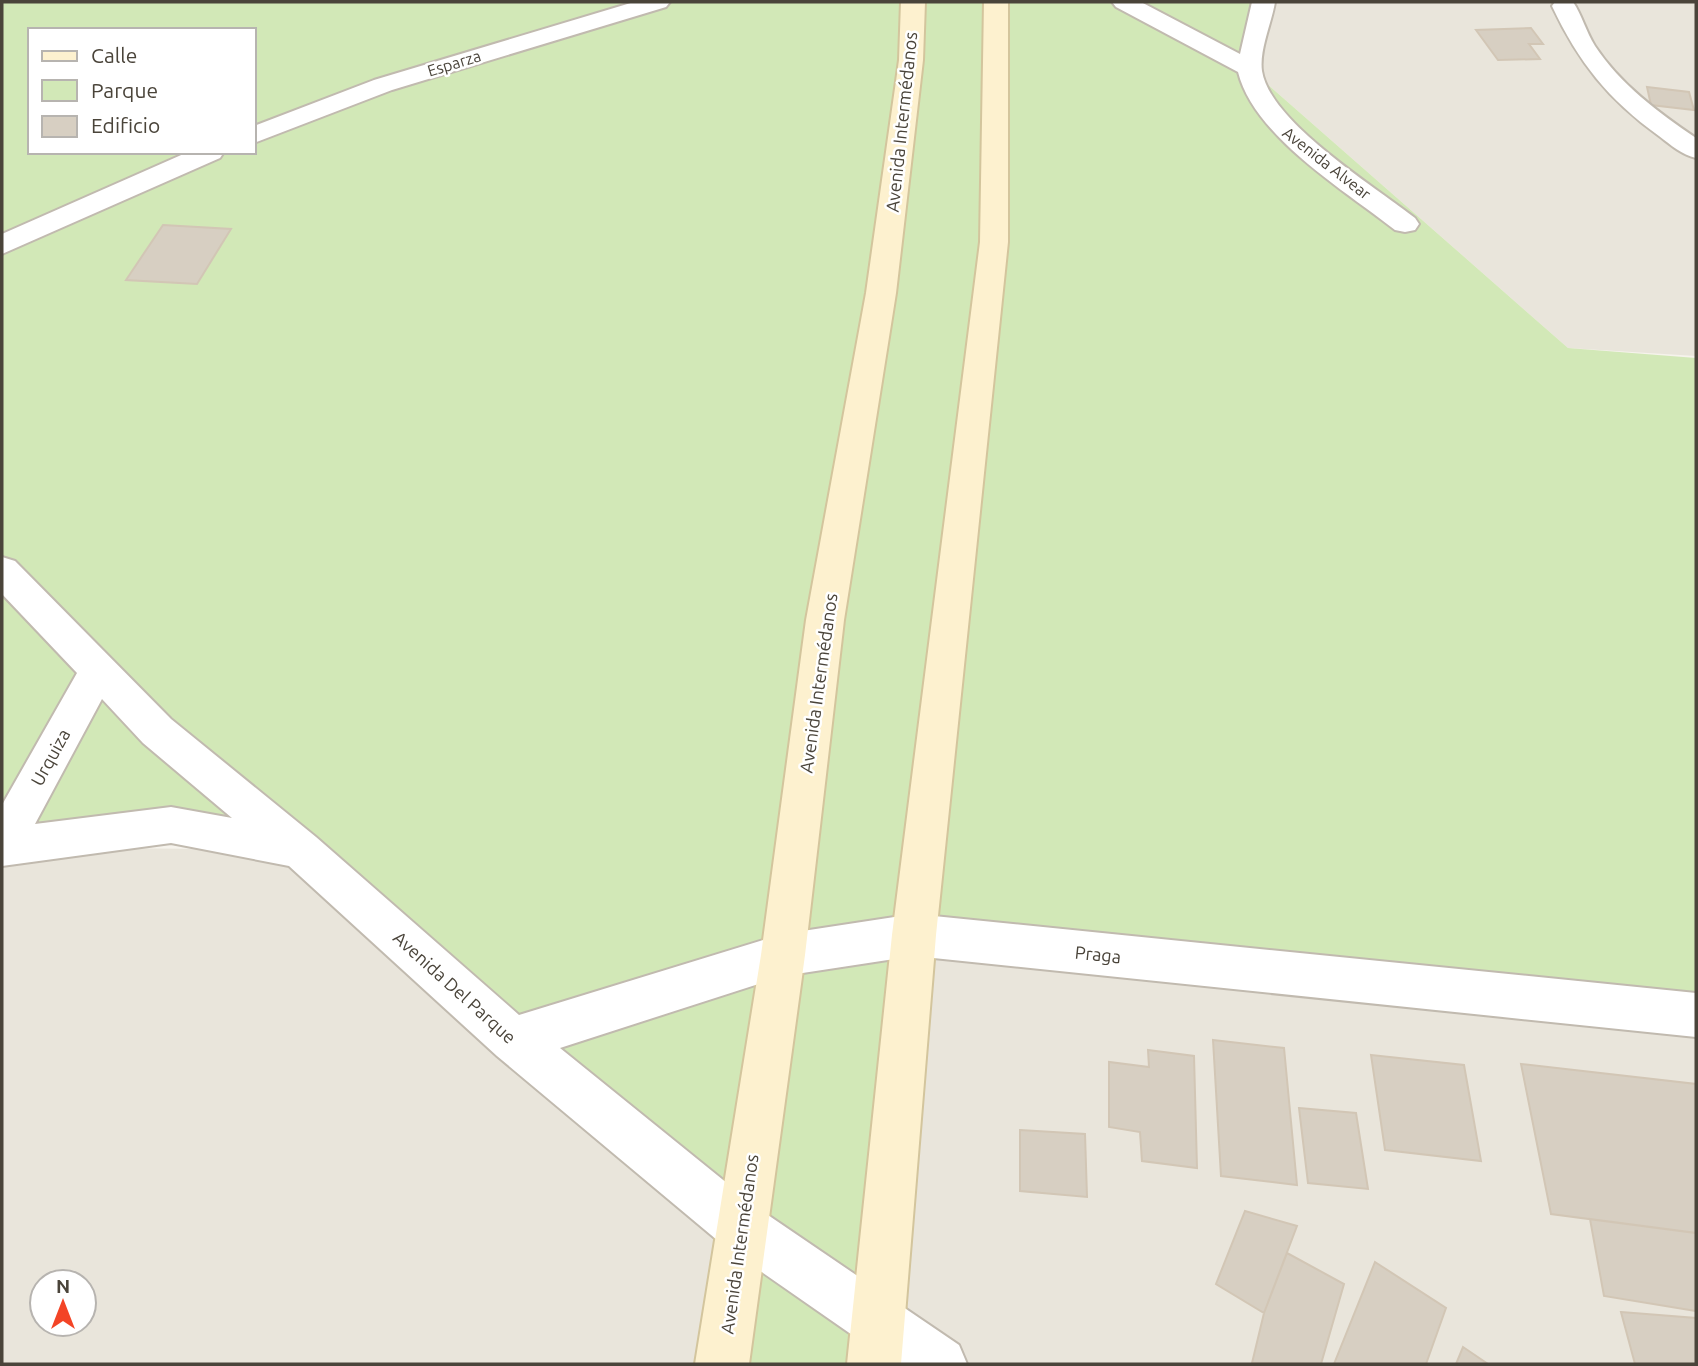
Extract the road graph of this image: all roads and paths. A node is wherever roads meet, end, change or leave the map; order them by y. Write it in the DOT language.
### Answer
graph roads {
  1 [pos="658,2"];
  2 [pos="913,2"];
  3 [pos="996,2"];
  4 [pos="1125,2"];
  5 [pos="1264,2"];
  6 [pos="1567,3"];
  7 [pos="1249,68"];
  8 [pos="256,134"];
  9 [pos="1696,150"];
  10 [pos="207,154"];
  11 [pos="1405,224"];
  12 [pos="2,245"];
  13 [pos="2,571"];
  14 [pos="98,670"];
  15 [pos="2,846"];
  16 [pos="301,849"];
  17 [pos="914,935"];
  18 [pos="783,955"];
  19 [pos="1696,1015"];
  20 [pos="513,1040"];
  21 [pos="741,1227"];
  22 [pos="878,1320"];
  23 [pos="722,1364"];
  24 [pos="874,1364"];
  25 [pos="940,1364"];
  1 -- 8 [label="street, Esparza"];
  2 -- 18 [label="main road, Avenida Intermédanos"];
  3 -- 17 [label="main road"];
  4 -- 7 [label="street"];
  5 -- 7 [label="street"];
  6 -- 9 [label="street"];
  7 -- 11 [label="street, Avenida Alvear"];
  10 -- 12 [label="street"];
  13 -- 14 [label="street, Avenida Del Parque"];
  14 -- 15 [label="street, Urquiza"];
  14 -- 16 [label="street, Avenida Del Parque"];
  15 -- 16 [label="street"];
  16 -- 20 [label="street, Avenida Del Parque"];
  17 -- 18 [label="street, Praga"];
  17 -- 19 [label="street, Praga"];
  17 -- 22 [label="main road"];
  18 -- 20 [label="street, Praga"];
  18 -- 21 [label="main road, Avenida Intermédanos"];
  20 -- 21 [label="street, Avenida Del Parque"];
  21 -- 22 [label="street, Avenida Del Parque"];
  21 -- 23 [label="main road, Avenida Intermédanos"];
  22 -- 24 [label="main road"];
  22 -- 25 [label="street, Avenida Del Parque"];
}
